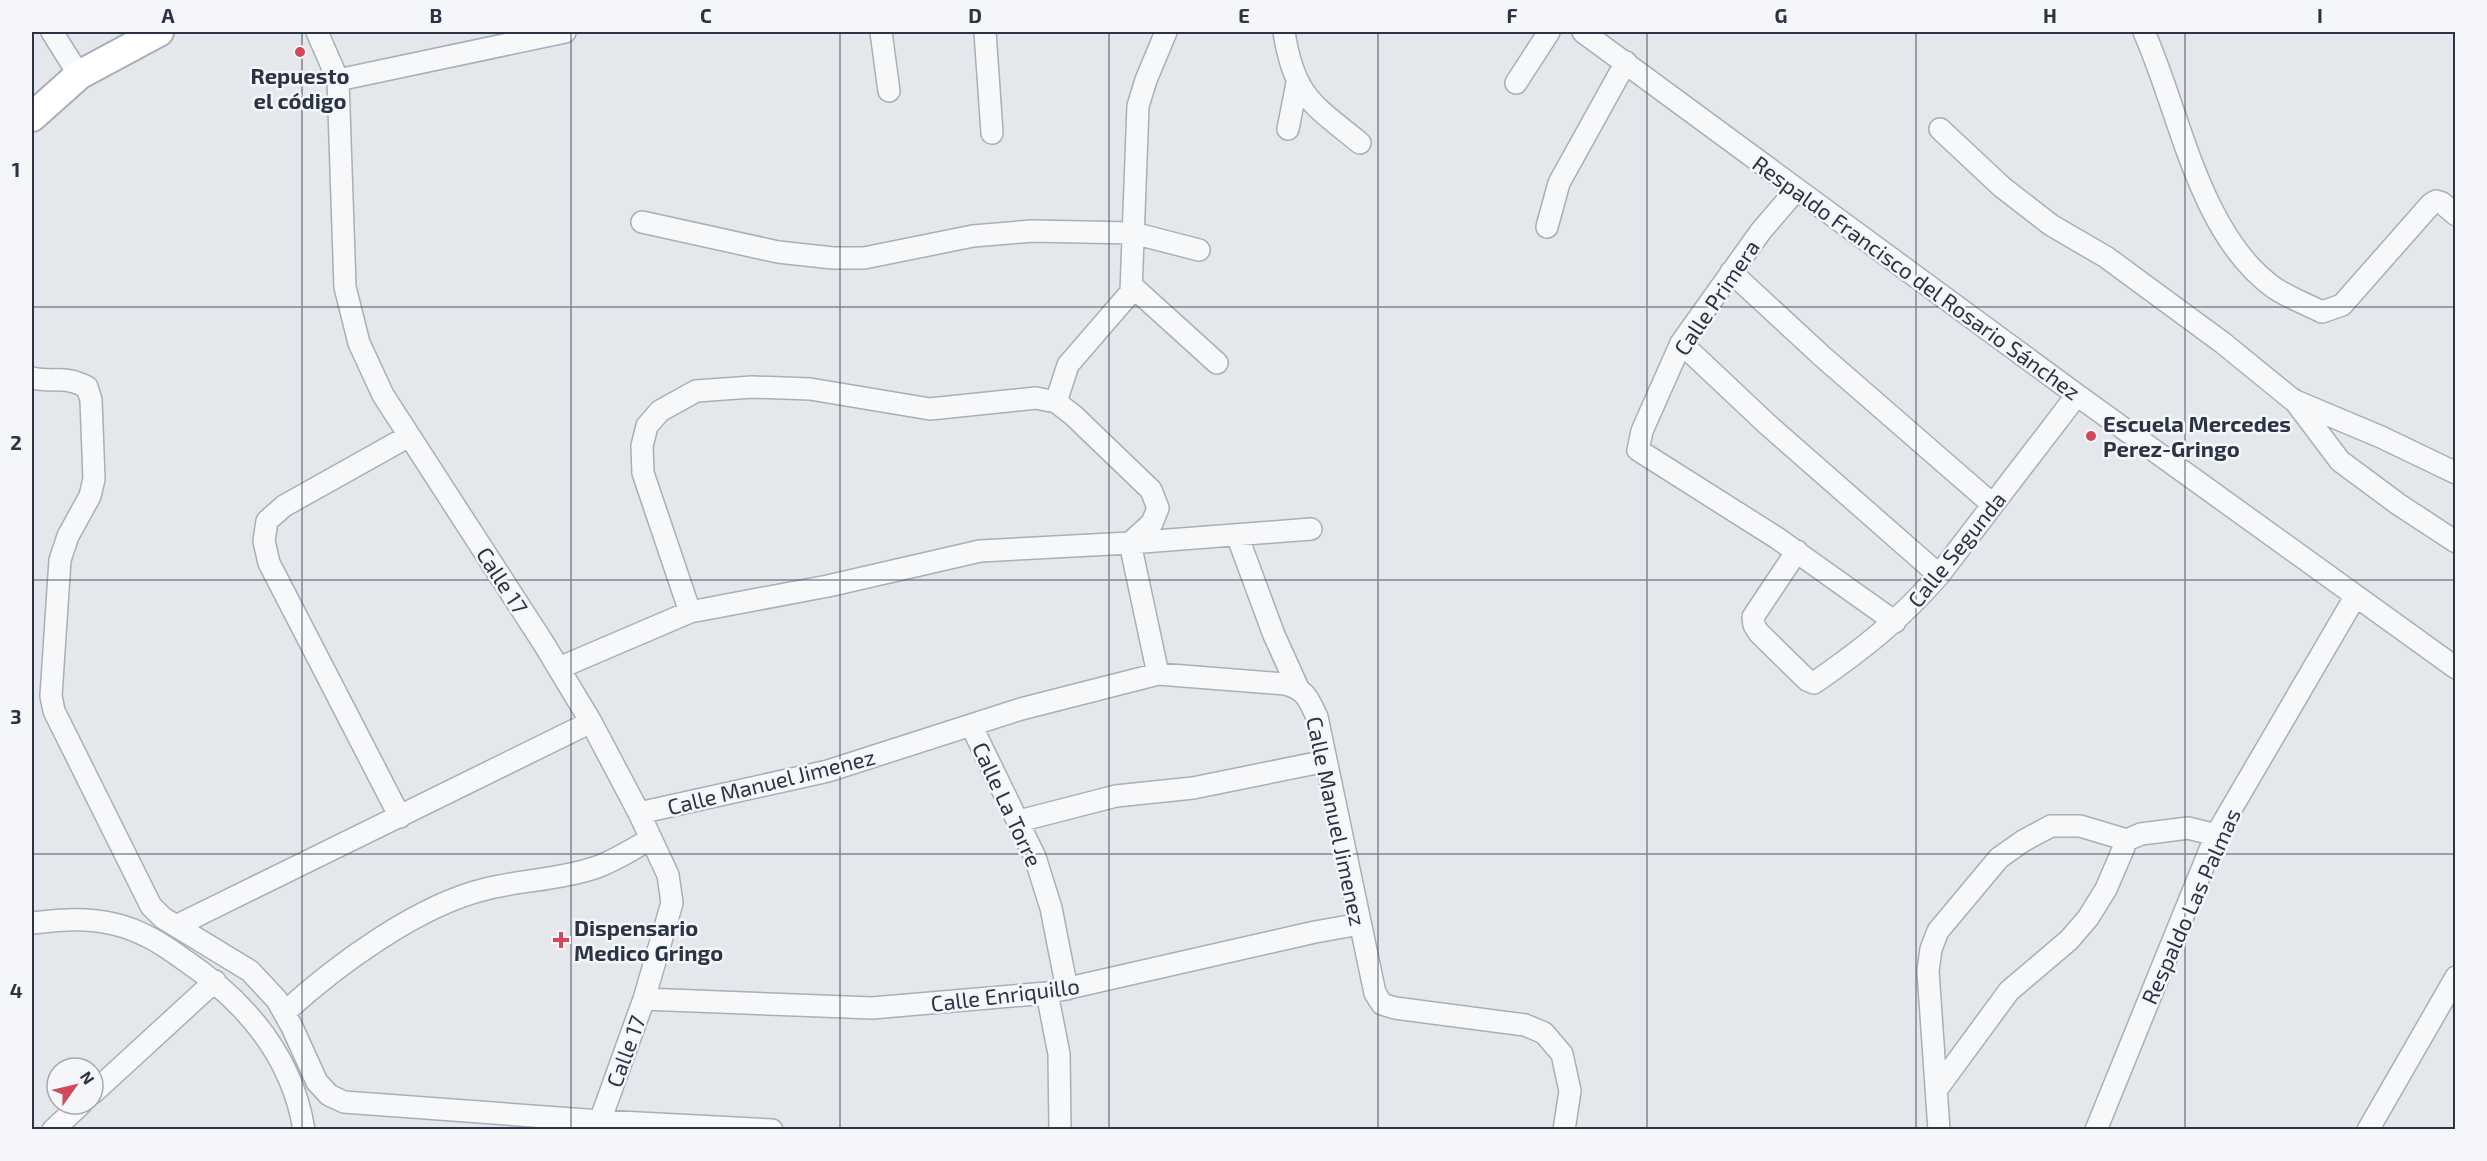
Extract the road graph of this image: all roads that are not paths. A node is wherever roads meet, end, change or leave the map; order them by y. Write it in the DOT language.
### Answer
graph roads {
  1 [pos="52,32"];
  2 [pos="159,32"];
  3 [pos="317,32"];
  4 [pos="565,32"];
  5 [pos="881,32"];
  6 [pos="985,32"];
  7 [pos="1166,32"];
  8 [pos="1284,32"];
  9 [pos="1549,32"];
  10 [pos="1583,32"];
  11 [pos="2144,32"];
  12 [pos="1626,62"];
  13 [pos="79,75"];
  14 [pos="338,80"];
  15 [pos="1297,83"];
  16 [pos="1516,83"];
  17 [pos="889,91"];
  18 [pos="32,117"];
  19 [pos="1288,129"];
  20 [pos="1940,129"];
  21 [pos="992,133"];
  22 [pos="1360,143"];
  23 [pos="1797,189"];
  24 [pos="2456,215"];
  25 [pos="642,222"];
  26 [pos="1547,227"];
  27 [pos="1133,233"];
  28 [pos="1199,250"];
  29 [pos="1731,272"];
  30 [pos="1132,286"];
  31 [pos="1681,343"];
  32 [pos="1217,363"];
  33 [pos="32,378"];
  34 [pos="2077,395"];
  35 [pos="2293,400"];
  36 [pos="1056,402"];
  37 [pos="409,436"];
  38 [pos="2456,473"];
  39 [pos="1992,504"];
  40 [pos="1311,529"];
  41 [pos="1238,535"];
  42 [pos="2456,542"];
  43 [pos="1130,543"];
  44 [pos="1797,551"];
  45 [pos="1939,575"];
  46 [pos="2355,597"];
  47 [pos="690,612"];
  48 [pos="1895,622"];
  49 [pos="559,668"];
  50 [pos="2456,668"];
  51 [pos="1158,674"];
  52 [pos="1298,688"];
  53 [pos="591,722"];
  54 [pos="971,725"];
  55 [pos="1326,761"];
  56 [pos="639,813"];
  57 [pos="400,817"];
  58 [pos="1019,821"];
  59 [pos="2216,835"];
  60 [pos="651,839"];
  61 [pos="2127,840"];
  62 [pos="32,922"];
  63 [pos="1360,924"];
  64 [pos="176,926"];
  65 [pos="2456,977"];
  66 [pos="215,981"];
  67 [pos="1057,991"];
  68 [pos="644,999"];
  69 [pos="284,1013"];
  70 [pos="105,1082"];
  71 [pos="1937,1089"];
  72 [pos="68,1116"];
  73 [pos="600,1120"];
  74 [pos="53,1130"];
  75 [pos="304,1130"];
  76 [pos="771,1130"];
  77 [pos="1060,1130"];
  78 [pos="1564,1130"];
  79 [pos="1939,1130"];
  80 [pos="2096,1130"];
  81 [pos="2368,1130"];
  1 -- 13 [label="street"];
  2 -- 13 [label="main road"];
  3 -- 14 [label="street, Calle 17"];
  4 -- 14 [label="street"];
  5 -- 17 [label="street"];
  6 -- 21 [label="street"];
  7 -- 27 [label="street"];
  8 -- 15 [label="street"];
  9 -- 16 [label="street"];
  10 -- 12 [label="street, Respaldo Francisco del Rosario Sánchez"];
  11 -- 24 [label="street"];
  12 -- 23 [label="street, Respaldo Francisco del Rosario Sánchez"];
  12 -- 26 [label="street"];
  13 -- 18 [label="main road"];
  14 -- 37 [label="street, Calle 17"];
  15 -- 19 [label="street"];
  15 -- 22 [label="street"];
  20 -- 35 [label="street"];
  23 -- 29 [label="street, Calle Primera"];
  23 -- 34 [label="street, Respaldo Francisco del Rosario Sánchez"];
  25 -- 27 [label="street"];
  27 -- 28 [label="street"];
  27 -- 30 [label="street"];
  29 -- 31 [label="street, Calle Primera"];
  29 -- 39 [label="street"];
  30 -- 32 [label="street"];
  30 -- 36 [label="street"];
  31 -- 44 [label="street, Calle Primera"];
  31 -- 45 [label="street"];
  33 -- 64 [label="street"];
  34 -- 39 [label="street, Calle Segunda"];
  34 -- 46 [label="street, Respaldo Francisco del Rosario Sánchez"];
  35 -- 38 [label="street"];
  35 -- 42 [label="street"];
  36 -- 43 [label="street"];
  36 -- 47 [label="street"];
  37 -- 49 [label="street, Calle 17"];
  37 -- 57 [label="street"];
  39 -- 45 [label="street, Calle Segunda"];
  40 -- 41 [label="street"];
  41 -- 43 [label="street"];
  41 -- 52 [label="street"];
  43 -- 47 [label="street"];
  43 -- 51 [label="street"];
  44 -- 48 [label="street"];
  44 -- 48 [label="street, Calle Segunda"];
  45 -- 48 [label="street, Calle Segunda"];
  46 -- 50 [label="street, Respaldo Francisco del Rosario Sánchez"];
  46 -- 59 [label="street, Respaldo Las Palmas"];
  47 -- 49 [label="street"];
  49 -- 53 [label="street, Calle 17"];
  51 -- 52 [label="street, Calle Manuel Jimenez"];
  51 -- 54 [label="street, Calle Manuel Jimenez"];
  52 -- 55 [label="street, Calle Manuel Jimenez"];
  53 -- 56 [label="street, Calle 17"];
  53 -- 57 [label="street"];
  54 -- 56 [label="street, Calle Manuel Jimenez"];
  54 -- 58 [label="street, Calle La Torre"];
  55 -- 58 [label="street"];
  55 -- 63 [label="street, Calle Manuel Jimenez"];
  56 -- 60 [label="street, Calle 17"];
  57 -- 64 [label="street"];
  58 -- 67 [label="street, Calle La Torre"];
  59 -- 61 [label="street"];
  59 -- 80 [label="street, Respaldo Las Palmas"];
  60 -- 68 [label="street, Calle 17"];
  60 -- 69 [label="street"];
  61 -- 71 [label="street"];
  61 -- 71 [label="street"];
  62 -- 66 [label="street"];
  63 -- 67 [label="street, Calle Enriquillo"];
  63 -- 78 [label="street, Calle Manuel Jimenez"];
  64 -- 69 [label="street"];
  65 -- 81 [label="street"];
  66 -- 70 [label="street"];
  66 -- 75 [label="street"];
  67 -- 68 [label="street, Calle Enriquillo"];
  67 -- 77 [label="street, Calle La Torre"];
  68 -- 73 [label="street, Calle 17"];
  69 -- 73 [label="street"];
  71 -- 79 [label="street"];
  72 -- 74 [label="street"];
  73 -- 76 [label="street"];
}
